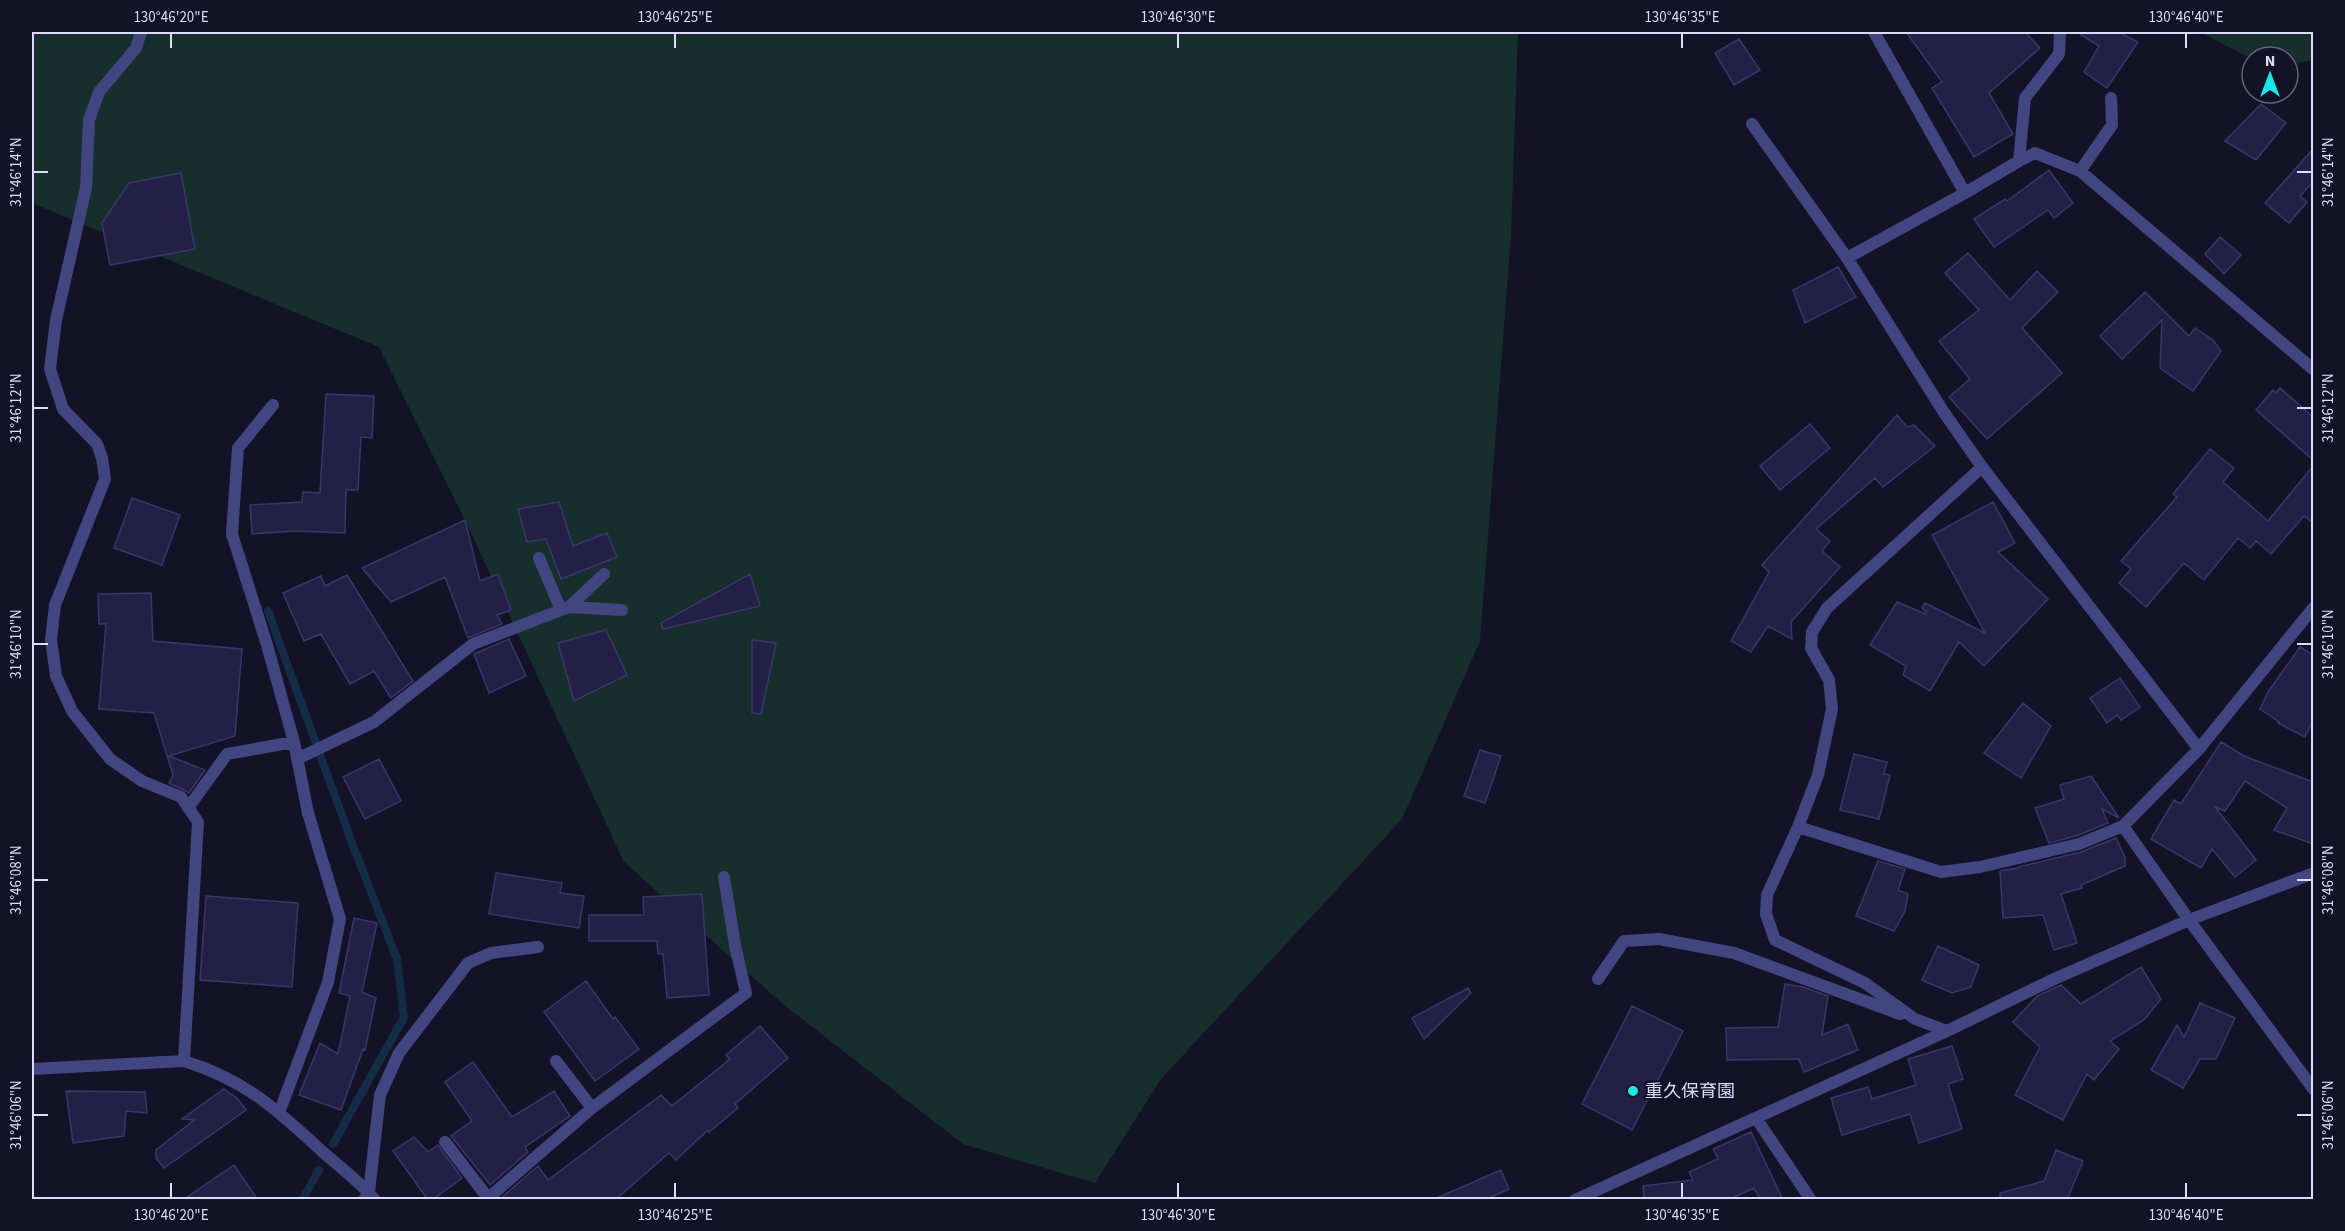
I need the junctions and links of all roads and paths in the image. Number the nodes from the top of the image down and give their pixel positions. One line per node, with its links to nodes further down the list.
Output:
1 (141, 32): 21 (street)
2 (1874, 32): 8 (street)
3 (2060, 32): 6 (street)
4 (2111, 98): 7 (street)
5 (1752, 124): 9 (street)
6 (2019, 161): 7 (street); 8 (street)
7 (2080, 171): 10 (street)
8 (1965, 193): 9 (street)
9 (1847, 258): 12 (street)
10 (2313, 370)
11 (273, 405): 18 (street)
12 (1982, 467): 19 (street); 23 (street)
13 (539, 558): 16 (street)
14 (604, 573): 16 (street)
15 (2313, 607): 19 (street)
16 (565, 609): 17 (street); 20 (street)
17 (622, 610)
18 (294, 742): 20 (street); 21 (street)
19 (2199, 749): 22 (street)
20 (297, 759): 36 (street)
21 (188, 808): 31 (street)
22 (2123, 826): 23 (street); 26 (street)
23 (1798, 827): 29 (street)
24 (2313, 873): 26 (street)
25 (724, 877): 35 (street)
26 (2189, 920): 30 (street); 34 (street)
27 (538, 947): 39 (street)
28 (1598, 979): 29 (street)
29 (1915, 1019): 30 (street)
30 (1947, 1031): 37 (street)
31 (184, 1061): 33 (street); 36 (street)
32 (556, 1061): 35 (street)
33 (32, 1069)
34 (2313, 1090)
35 (592, 1108): 40 (street)
36 (279, 1113): 39 (street)
37 (1756, 1118): 41 (street); 42 (street)
38 (446, 1142): 40 (street)
39 (369, 1197)
40 (487, 1199)
41 (1575, 1200)
42 (1811, 1200)

